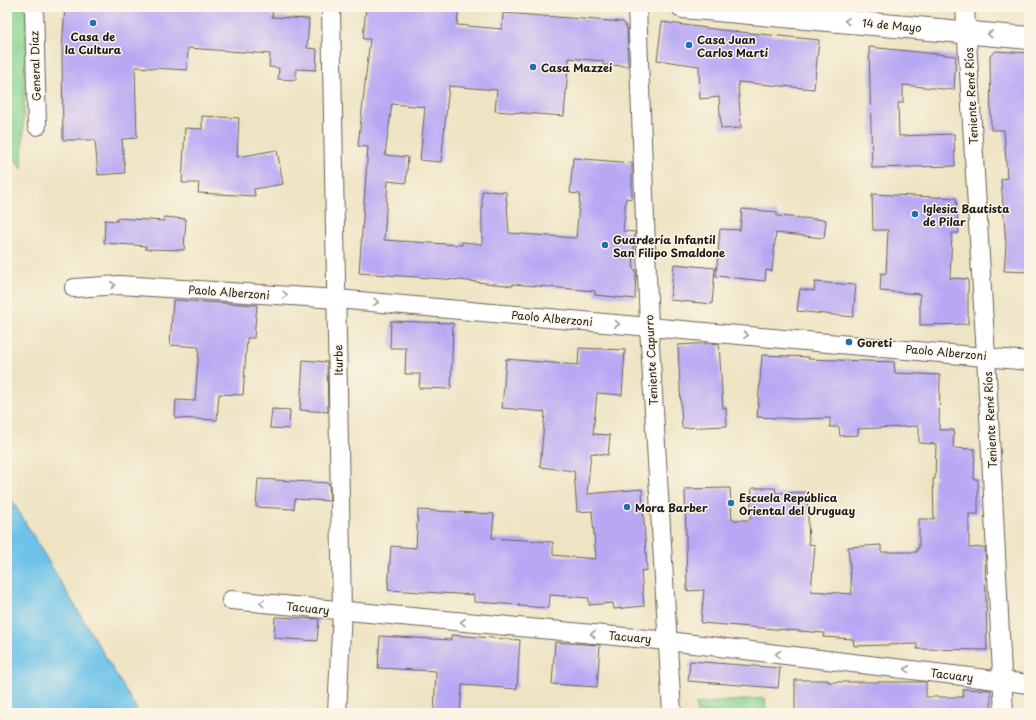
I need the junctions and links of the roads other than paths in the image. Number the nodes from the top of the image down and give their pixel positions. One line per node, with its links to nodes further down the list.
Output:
1 (34, 7): 8 (street, General Díaz)
2 (331, 7): 10 (street, Iturbe)
3 (638, 7): 11 (street, Teniente Capurro)
4 (683, 7): 6 (main road, 14 de Mayo, one-way to 4)
5 (966, 7): 6 (street, Teniente René Ríos)
6 (967, 31): 7 (main road, 14 de Mayo, one-way to 6); 12 (street, Teniente René Ríos)
7 (1029, 38)
8 (37, 126)
9 (74, 288): 10 (street, Paolo Alberzoni, one-way to 10)
10 (337, 298): 11 (street, Paolo Alberzoni, one-way to 11); 15 (street, Iturbe)
11 (649, 327): 12 (street, Paolo Alberzoni, one-way to 12); 16 (street, Teniente Capurro)
12 (986, 356): 13 (street, Paolo Alberzoni); 17 (street, Teniente René Ríos)
13 (1029, 361)
14 (231, 600): 15 (street, Tacuary, one-way to 14)
15 (342, 611): 16 (street, Tacuary, one-way to 15); 19 (street, Iturbe)
16 (668, 641): 17 (street, Tacuary, one-way to 16); 20 (street, Teniente Capurro)
17 (1002, 681): 18 (street, Tacuary); 21 (street, Teniente René Ríos)
18 (1029, 684)
19 (337, 713)
20 (672, 713)
21 (1004, 713)

